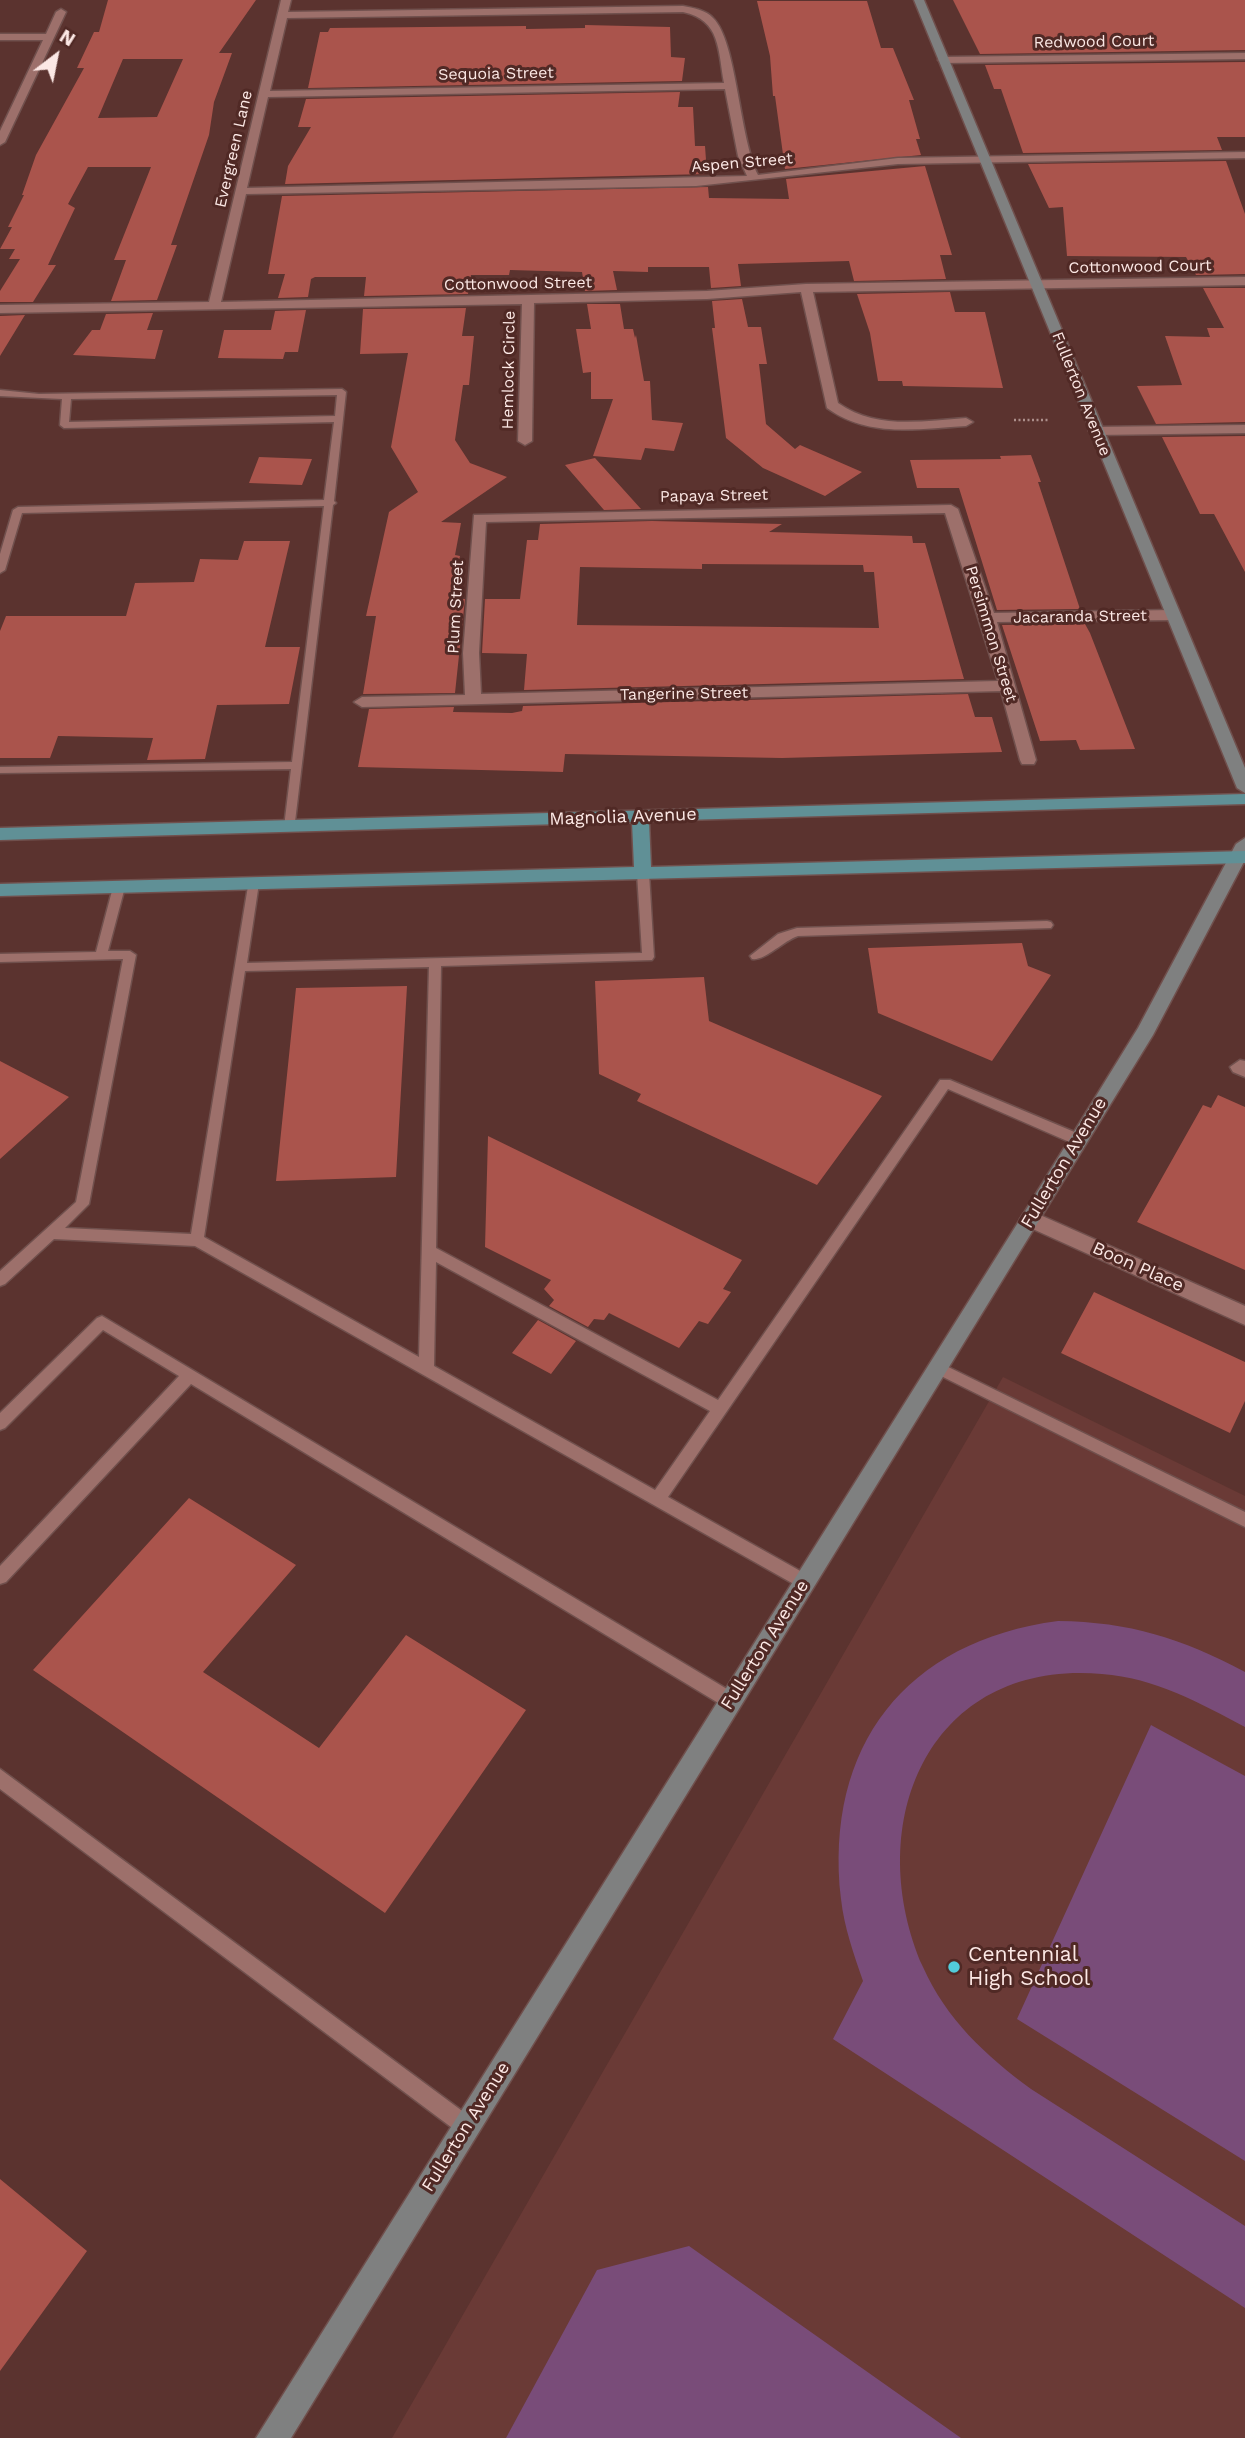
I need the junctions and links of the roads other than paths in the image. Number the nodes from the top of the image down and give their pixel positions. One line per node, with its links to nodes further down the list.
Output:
1 (286, 0): 4 (street, Evergreen Lane)
2 (919, 0): 8 (main road, Fullerton Avenue)
3 (61, 12): 6 (street)
4 (283, 15): 9 (street); 10 (street, Evergreen Lane)
5 (0, 37): 6 (street)
6 (48, 37): 11 (street)
7 (1245, 56): 8 (street, Redwood Court)
8 (943, 60): 13 (main road, Fullerton Avenue)
9 (730, 86): 10 (street, Sequoia Street); 14 (street)
10 (263, 94): 15 (street, Evergreen Lane)
11 (0, 142)
12 (1245, 155): 13 (street, Aspen Street)
13 (984, 160): 14 (street, Aspen Street); 17 (main road, Fullerton Avenue)
14 (754, 180): 15 (street, Aspen Street)
15 (240, 191): 20 (street, Evergreen Lane)
16 (1245, 281): 17 (street, Cottonwood Court)
17 (1036, 285): 18 (street, Cottonwood Street); 27 (main road, Fullerton Avenue)
18 (806, 288): 19 (street, Cottonwood Street); 25 (street)
19 (528, 300): 20 (street, Cottonwood Street); 28 (street, Hemlock Circle)
20 (214, 305): 21 (street, Cottonwood Street)
21 (0, 309)
22 (0, 393): 23 (lane)
23 (66, 396): 24 (lane); 24 (lane)
24 (339, 419): 29 (lane)
25 (966, 422)
26 (1245, 429): 27 (street)
27 (1096, 431): 33 (main road, Fullerton Avenue)
28 (526, 441)
29 (331, 503): 32 (lane); 39 (lane)
30 (951, 509): 31 (street, Papaya Street); 34 (street, Persimmon Street)
31 (479, 518): 36 (street, Plum Street)
32 (0, 569)
33 (1172, 615): 34 (street, Jacaranda Street); 41 (main road, Fullerton Avenue)
34 (988, 618): 35 (street, Persimmon Street)
35 (1007, 686): 36 (street, Tangerine Street); 38 (street, Persimmon Street)
36 (473, 699): 37 (street, Tangerine Street)
37 (362, 702)
38 (1028, 760)
39 (298, 765): 40 (lane); 44 (lane)
40 (0, 770)
41 (1245, 788)
42 (1245, 799): 43 (main road, Magnolia Avenue)
43 (640, 817): 44 (main road, Magnolia Avenue); 47 (main road)
44 (290, 827): 45 (main road, Magnolia Avenue)
45 (0, 834)
46 (1244, 853): 47 (main road); 57 (main road, Fullerton Avenue)
47 (643, 873): 48 (main road); 55 (lane)
48 (253, 883): 49 (main road); 56 (lane)
49 (119, 887): 50 (main road); 52 (lane)
50 (0, 890)
51 (1048, 925): 53 (lane)
52 (101, 955): 54 (lane); 59 (lane)
53 (756, 956)
54 (0, 958)
55 (435, 962): 56 (lane); 61 (lane)
56 (240, 967): 60 (lane)
57 (1079, 1140): 58 (main road, Fullerton Avenue); 67 (lane)
58 (1031, 1219): 63 (street, Boon Place); 64 (main road, Fullerton Avenue)
59 (51, 1233): 60 (lane); 62 (lane)
60 (197, 1241): 65 (lane)
61 (428, 1251): 65 (lane); 67 (lane)
62 (0, 1280)
63 (1245, 1316)
64 (938, 1368): 70 (lane); 72 (main road, Fullerton Avenue)
65 (426, 1369): 69 (lane)
66 (190, 1375): 68 (lane); 71 (lane); 73 (lane)
67 (720, 1409): 69 (lane)
68 (0, 1423)
69 (658, 1499): 72 (lane)
70 (1245, 1520)
71 (0, 1577)
72 (805, 1582): 73 (main road, Fullerton Avenue)
73 (731, 1700): 75 (main road, Fullerton Avenue)
74 (0, 1778): 75 (lane)
75 (466, 2126): 76 (main road, Fullerton Avenue)
76 (272, 2438)

